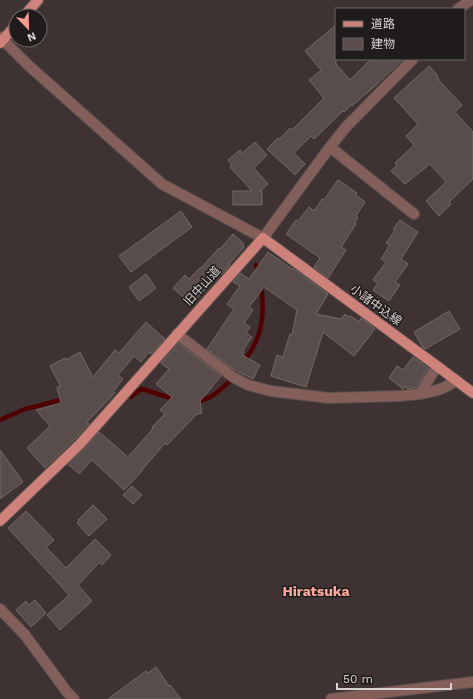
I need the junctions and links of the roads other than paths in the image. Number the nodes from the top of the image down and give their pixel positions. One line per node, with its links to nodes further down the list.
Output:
1 (38, 0): 3 (main road)
2 (471, 0): 4 (street)
3 (31, 8)
4 (459, 8)
5 (1, 40): 9 (street)
6 (412, 60): 7 (street, 旧中山道)
7 (330, 147): 8 (street); 9 (street, 旧中山道)
8 (414, 214)
9 (263, 238): 10 (main road, 旧中山道); 11 (main road, 小諸中込線)
10 (177, 334): 14 (street); 15 (main road, 旧中山道)
11 (437, 366): 12 (main road, 小諸中込線); 14 (street)
12 (456, 380): 13 (main road, 小諸中込線); 14 (street)
13 (473, 393)
14 (420, 394)
15 (0, 521)
16 (0, 609): 18 (street)
17 (473, 682): 19 (street)
18 (74, 699)
19 (331, 699)

